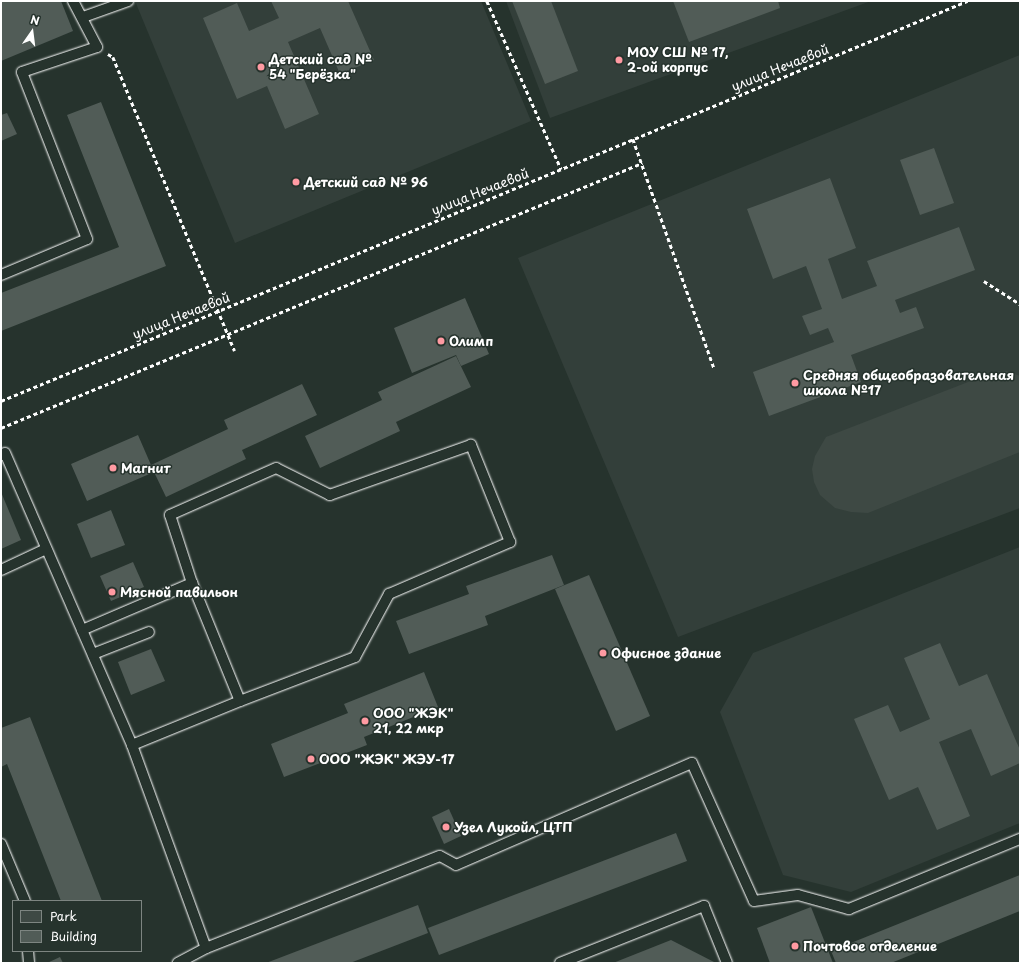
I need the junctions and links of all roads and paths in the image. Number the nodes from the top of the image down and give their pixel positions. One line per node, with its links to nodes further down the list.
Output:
1 (73, 1): 5 (lane)
2 (128, 1): 5 (lane)
3 (487, 1): 9 (path)
4 (967, 1): 7 (path, улица Нечаевой)
5 (83, 17): 6 (lane)
6 (97, 47): 10 (lane); 13 (path)
7 (634, 139): 8 (path); 9 (path, улица Нечаевой)
8 (642, 163): 14 (path); 16 (path)
9 (561, 169): 13 (path, улица Нечаевой)
10 (1, 275)
11 (984, 281): 12 (path)
12 (1020, 304)
13 (219, 311): 14 (path); 17 (path, улица Нечаевой)
14 (228, 334): 15 (path); 18 (path)
15 (235, 351)
16 (714, 368)
17 (1, 401)
18 (1, 428)
19 (2, 451): 20 (lane)
20 (46, 549): 21 (lane); 23 (lane)
21 (1, 570)
22 (192, 583): 23 (lane); 26 (lane); 26 (lane)
23 (82, 630): 25 (lane)
24 (148, 632): 25 (lane)
25 (93, 654): 27 (lane)
26 (240, 701): 27 (lane)
27 (132, 745): 31 (lane)
28 (1020, 839): 31 (lane)
29 (1, 844): 30 (lane)
30 (25, 900)
31 (206, 948): 34 (lane)
32 (28, 952): 33 (lane)
33 (29, 963)
34 (178, 963)
35 (560, 963): 36 (lane)
36 (727, 963)

